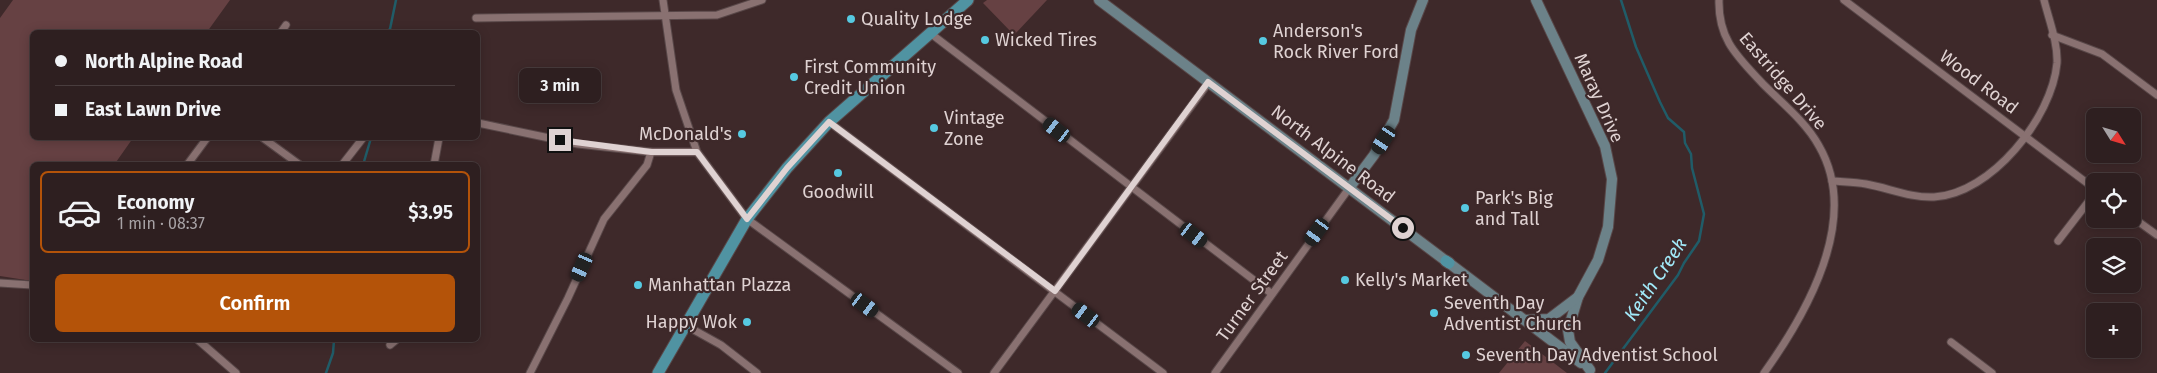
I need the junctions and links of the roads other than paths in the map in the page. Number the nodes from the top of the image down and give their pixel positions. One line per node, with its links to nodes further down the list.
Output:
1 (663, 0): 10 (street)
2 (762, 0): 10 (street)
3 (968, 0): 14 (main road)
4 (1099, 0): 16 (street, North Alpine Road)
5 (1423, 0): 34 (street)
6 (1536, 0): 44 (street, Maray Drive)
7 (1719, 0): 31 (street, Eastridge Drive)
8 (1844, 0): 20 (street, Wood Road)
9 (2044, 0): 15 (street)
10 (666, 16): 11 (street); 26 (street)
11 (476, 18)
12 (286, 25): 13 (street)
13 (282, 30)
14 (930, 33): 18 (main road); 33 (street)
15 (2052, 35): 17 (street); 20 (street)
16 (1208, 82): 33 (street); 34 (street, North Alpine Road)
17 (2157, 95)
18 (829, 122): 36 (main road); 42 (street)
19 (480, 124): 25 (street)
20 (2026, 136): 31 (street); 32 (street, Wood Road)
21 (206, 140): 27 (street)
22 (267, 140): 28 (street)
23 (361, 140): 29 (street)
24 (439, 140): 30 (street)
25 (651, 152): 26 (street); 53 (street)
26 (697, 152): 36 (street)
27 (190, 162)
28 (296, 162)
29 (344, 162)
30 (435, 162)
31 (1832, 181): 60 (street, Eastridge Drive)
32 (2086, 182)
33 (1130, 187): 42 (street); 43 (street)
34 (1350, 188): 43 (street, Turner Street); 45 (street, North Alpine Road)
35 (2086, 205): 39 (street)
36 (747, 219): 46 (main road); 56 (street)
37 (2141, 223): 38 (street)
38 (2157, 235)
39 (2058, 241)
40 (0, 283): 41 (street)
41 (30, 285)
42 (1055, 291): 57 (street); 58 (street)
43 (1272, 294): 59 (street, Turner Street)
44 (1578, 297): 45 (street); 51 (street)
45 (1525, 320): 51 (street, North Alpine Road)
46 (685, 325): 54 (main road); 55 (street)
47 (200, 342): 52 (street)
48 (394, 342): 50 (street)
49 (1951, 342): 61 (street)
50 (390, 345)
51 (1592, 372)
52 (236, 373)
53 (530, 373)
54 (658, 373)
55 (757, 373)
56 (958, 373)
57 (994, 373)
58 (1164, 373)
59 (1215, 373)
60 (1764, 373)
61 (1992, 373)

